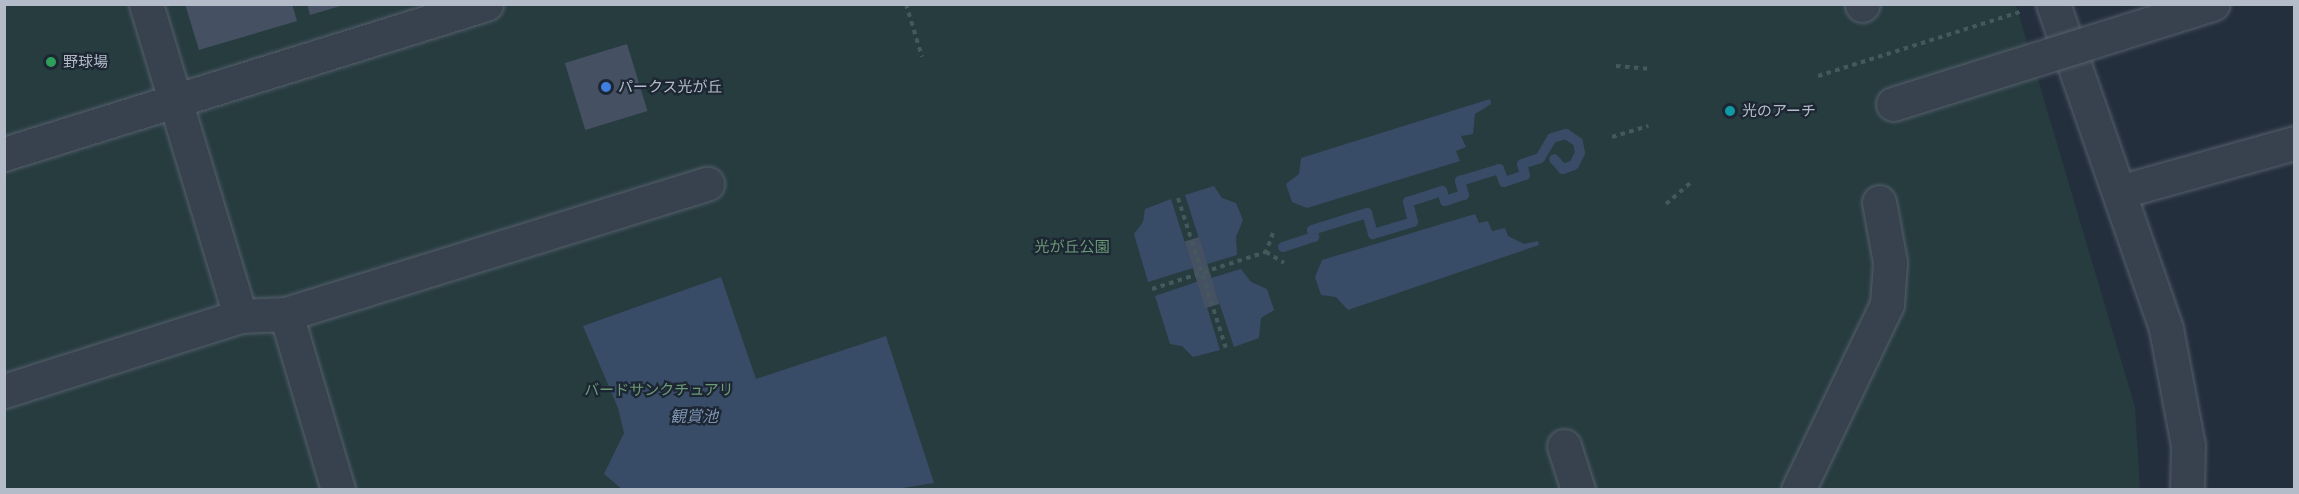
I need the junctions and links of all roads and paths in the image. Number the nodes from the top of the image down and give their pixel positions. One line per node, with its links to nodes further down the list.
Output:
1 (146, 4): 10 (street)
2 (486, 4): 10 (street)
3 (906, 4): 6 (path)
4 (2213, 4): 11 (street, bridge)
5 (2042, 6): 9 (path); 18 (street)
6 (922, 57)
7 (1616, 66): 8 (path)
8 (1651, 69)
9 (1818, 76)
10 (175, 101): 15 (street); 28 (street)
11 (1893, 104)
12 (1648, 126): 13 (path)
13 (1612, 137)
14 (2295, 143): 18 (street)
15 (4, 154)
16 (1690, 183): 21 (path)
17 (707, 184): 27 (street)
18 (2119, 192): 35 (street)
19 (1178, 198): 25 (path)
20 (1879, 202): 34 (street)
21 (1666, 204)
22 (1273, 233): 23 (path)
23 (1266, 252): 24 (path); 25 (path)
24 (1284, 263)
25 (1202, 273): 26 (path); 29 (path)
26 (1152, 290)
27 (286, 314): 28 (street); 32 (street)
28 (240, 316): 30 (street)
29 (1226, 348)
30 (4, 391)
31 (1564, 446): 33 (street)
32 (338, 489)
33 (1578, 489)
34 (1798, 489)
35 (2187, 489)

